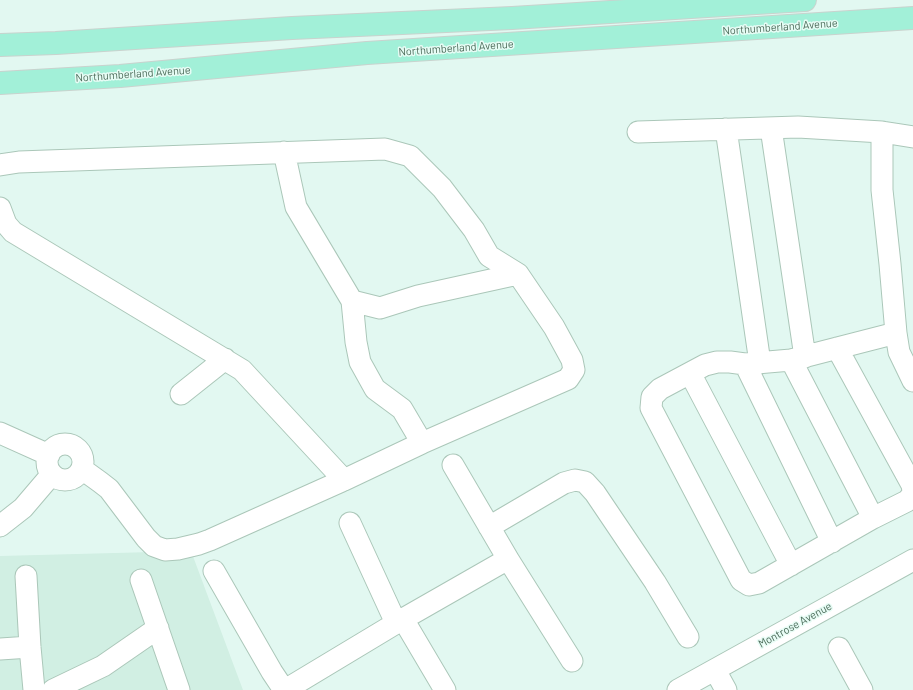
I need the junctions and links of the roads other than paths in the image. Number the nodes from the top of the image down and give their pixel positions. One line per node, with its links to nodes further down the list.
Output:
1 (805, 0): 3 (main road)
2 (913, 18): 4 (main road, Northumberland Avenue)
3 (0, 45)
4 (0, 83)
5 (771, 128): 6 (street); 8 (street); 17 (street)
6 (726, 129): 7 (street); 19 (street)
7 (638, 132)
8 (882, 132): 9 (street); 15 (street)
9 (913, 137)
10 (284, 152): 11 (street); 13 (street); 14 (street)
11 (0, 165)
12 (0, 208): 18 (street)
13 (518, 274): 14 (street); 24 (street)
14 (352, 301): 24 (street)
15 (896, 333): 16 (street); 21 (street)
16 (837, 348): 17 (street); 29 (street)
17 (798, 358): 19 (street); 30 (street)
18 (225, 359): 22 (street); 28 (street)
19 (753, 364): 20 (street); 34 (street)
20 (690, 373): 37 (street); 37 (street)
21 (913, 381)
22 (181, 394)
23 (0, 433): 25 (street)
24 (422, 443): 28 (street)
25 (51, 465): 27 (street); 27 (street); 31 (street)
26 (453, 465): 33 (street)
27 (82, 469): 28 (street)
28 (344, 480)
29 (913, 493): 30 (street)
30 (873, 518): 34 (street)
31 (2, 523)
32 (350, 523): 41 (street)
33 (489, 527): 35 (street); 43 (street)
34 (832, 542): 37 (street)
35 (508, 559): 41 (street); 47 (street)
36 (913, 560): 48 (street, Montrose Avenue)
37 (791, 565)
38 (214, 571): 52 (street)
39 (26, 576): 44 (street)
40 (141, 580): 42 (street)
41 (399, 621): 52 (street); 53 (street)
42 (158, 628): 50 (street); 51 (street)
43 (688, 637)
44 (30, 647): 46 (street); 49 (street)
45 (839, 648): 56 (street)
46 (0, 649)
47 (572, 660)
48 (715, 670): 54 (street, Montrose Avenue); 55 (street)
49 (34, 690)
50 (53, 690)
51 (179, 690)
52 (284, 690)
53 (445, 690)
54 (678, 690)
55 (726, 690)
56 (862, 690)

